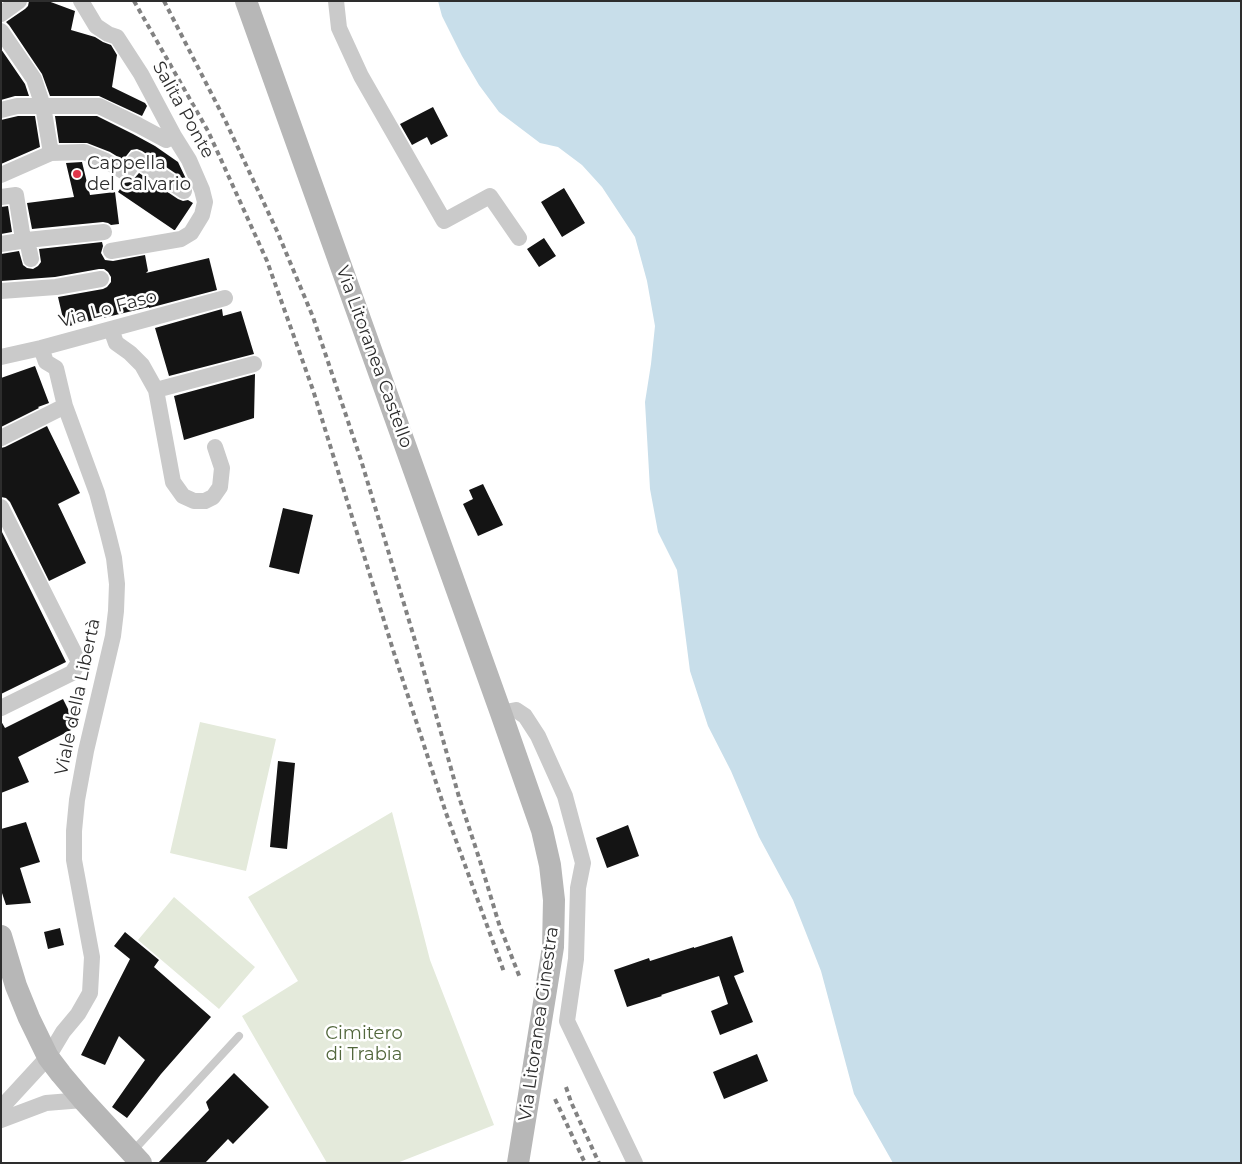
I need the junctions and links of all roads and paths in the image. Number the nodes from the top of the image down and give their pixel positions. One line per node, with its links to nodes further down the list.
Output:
1 (19, 1): 5 (street)
2 (81, 1): 9 (street, Salita Ponte)
3 (246, 1): 35 (main road, Via Litoranea Castello)
4 (336, 1): 16 (street)
5 (1, 14)
6 (1, 31): 7 (street)
7 (43, 106): 8 (street); 9 (street); 10 (street)
8 (1, 110)
9 (174, 136): 18 (street, Salita Ponte)
10 (51, 154): 11 (street); 12 (street)
11 (1, 175)
12 (184, 191)
13 (1, 197): 15 (street)
14 (104, 232): 15 (street)
15 (24, 236): 17 (street); 19 (street)
16 (518, 238)
17 (1, 244)
18 (111, 252)
19 (31, 259)
20 (101, 279): 21 (street)
21 (1, 291)
22 (225, 298): 23 (street, Via Lo Faso)
23 (112, 329): 24 (street, Via Lo Faso); 29 (street)
24 (57, 343): 25 (street, Via Lo Faso); 28 (street)
25 (41, 348): 26 (street, Via Lo Faso); 28 (street, Viale della Libertà)
26 (1, 356)
27 (254, 364): 29 (street)
28 (56, 368): 30 (street, Viale della Libertà)
29 (156, 390): 32 (street)
30 (65, 406): 31 (street); 38 (street, Viale della Libertà)
31 (1, 438)
32 (214, 447)
33 (1, 507): 34 (street)
34 (1, 708)
35 (502, 713): 43 (main road, Via Litoranea Ginestra); 44 (street)
36 (1, 936): 38 (main road)
37 (239, 1036): 42 (lane)
38 (48, 1057): 39 (main road); 40 (street, Viale della Libertà)
39 (83, 1100): 41 (street); 42 (main road)
40 (1, 1108)
41 (1, 1120)
42 (136, 1158)
43 (518, 1163)
44 (635, 1163)

